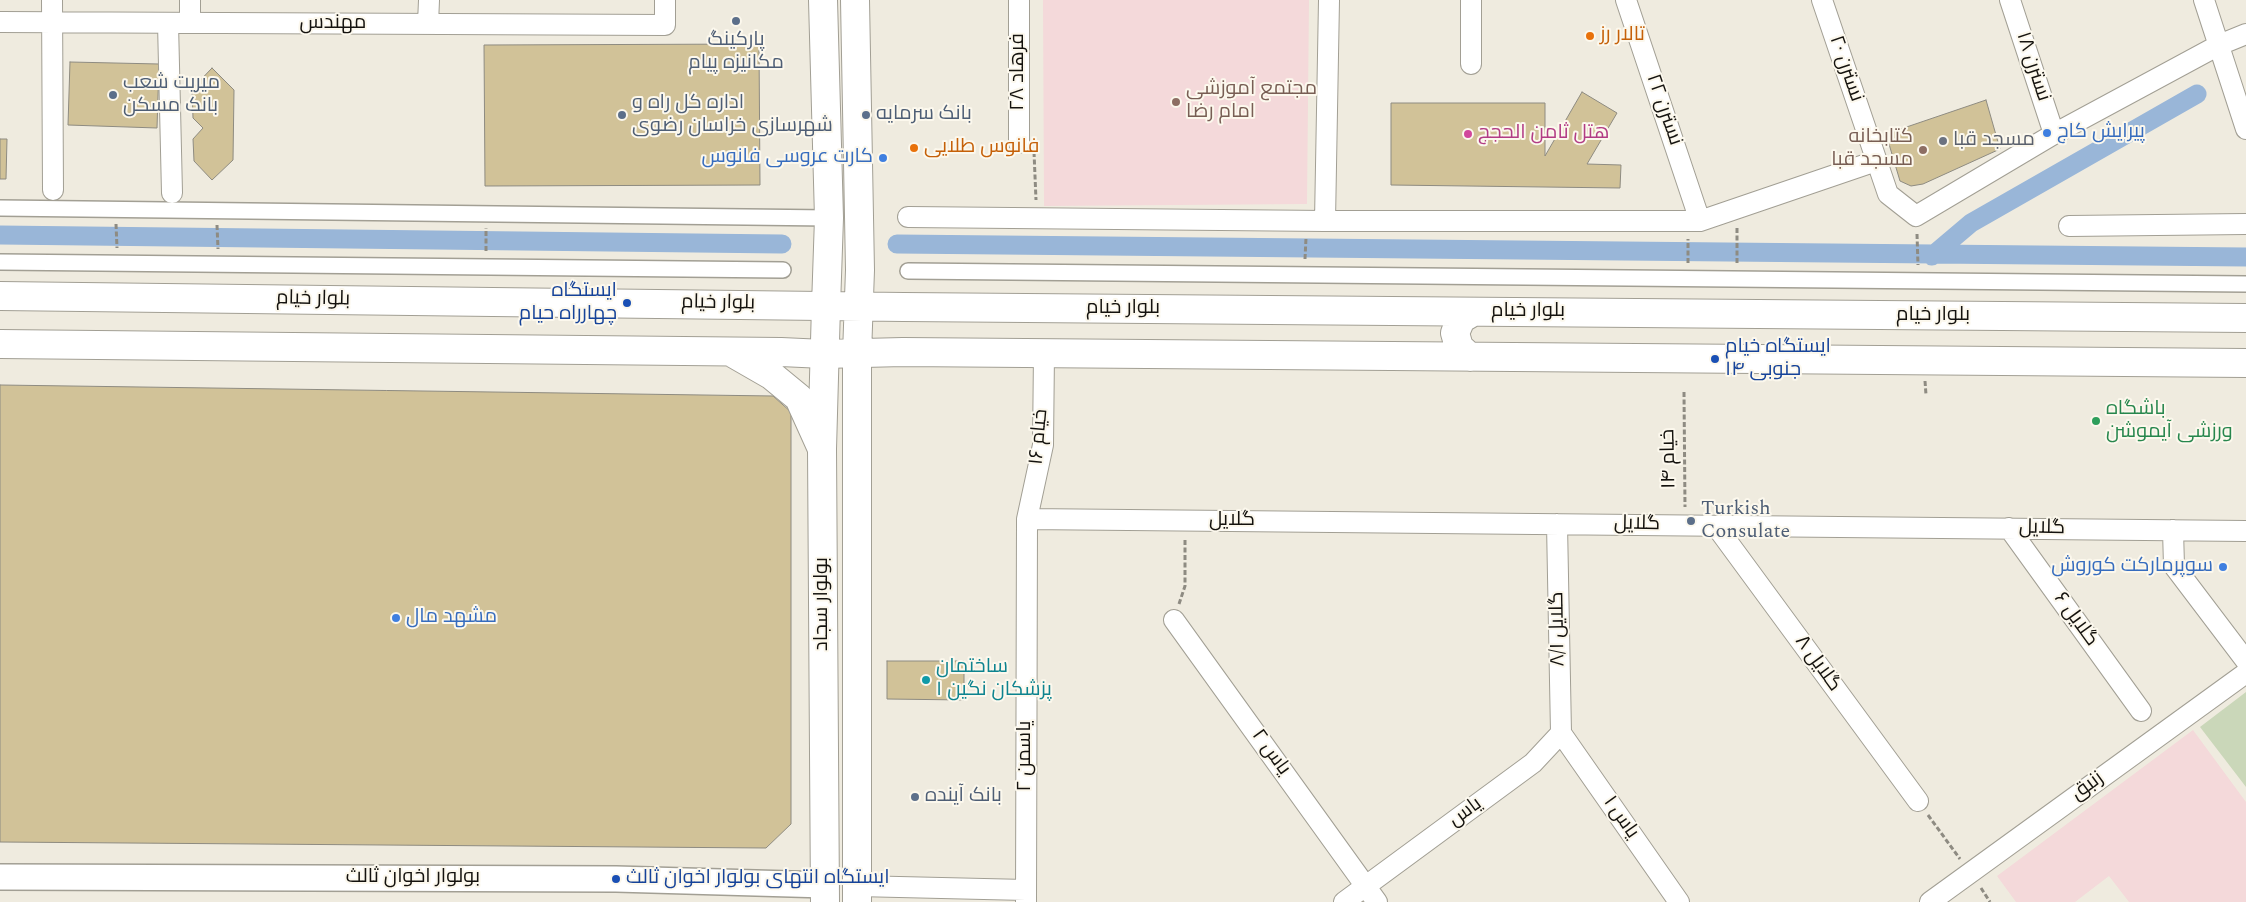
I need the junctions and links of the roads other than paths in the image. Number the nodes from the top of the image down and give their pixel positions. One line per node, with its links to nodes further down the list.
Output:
1 (52, 0): 15 (street)
2 (190, 0): 17 (street)
3 (429, 0): 18 (street)
4 (666, 0): 18 (street, مهندس)
5 (823, 0): 30 (main road, بولوار سجاد)
6 (855, 0): 40 (main road, بولوار سجاد)
7 (1019, 0): 24 (street, فرهاد ۲۸)
8 (1329, 0): 31 (street)
9 (1471, 0): 21 (street)
10 (1626, 0): 32 (street, نسترن ۲۲)
11 (1822, 0): 25 (street, نسترن ۲۰)
12 (2010, 0): 23 (street, نسترن ۱۸)
13 (2204, 0): 20 (street)
14 (0, 22): 15 (street, مهندس)
15 (52, 23): 16 (street, مهندس); 26 (street)
16 (168, 23): 17 (street, مهندس); 27 (street)
17 (190, 23): 18 (street, مهندس)
18 (428, 24)
19 (2246, 34): 20 (street)
20 (2219, 44): 22 (street); 23 (street)
21 (1471, 64)
22 (2246, 129)
23 (2054, 134): 25 (street, نسترن ۲۰)
24 (1019, 143)
25 (1876, 162): 32 (street)
26 (53, 190)
27 (172, 193)
28 (0, 208): 30 (street)
29 (908, 217): 31 (street)
30 (829, 218): 41 (main road, بولوار سجاد)
31 (1315, 221): 32 (street)
32 (1694, 221)
33 (2246, 224): 34 (street)
34 (2069, 226)
35 (0, 262): 36 (street)
36 (784, 270)
37 (908, 271): 38 (street)
38 (2246, 284)
39 (0, 296): 41 (main road, بلوار خیام)
40 (859, 305): 41 (main road, بلوار خیام); 42 (main road, بلوار خیام); 48 (main road, بولوار سجاد)
41 (826, 306): 47 (main road, بولوار سجاد)
42 (1473, 312): 43 (main road, بلوار خیام); 49 (main road)
43 (2246, 318)
44 (0, 344): 45 (main road)
45 (730, 351): 47 (main road); 51 (main road)
46 (1044, 353): 48 (main road); 49 (main road); 52 (street, خیام ۱۶)
47 (824, 354): 48 (main road); 51 (main road, بولوار سجاد)
48 (857, 354): 66 (main road, بولوار سجاد)
49 (1470, 357): 50 (main road)
50 (2246, 363)
51 (822, 449): 65 (main road, بولوار سجاد)
52 (1027, 520): 53 (street, گلایل); 68 (street, یاسمن ۲)
53 (1557, 524): 54 (street, گلایل); 62 (street, گلایل ۸/۱)
54 (1716, 526): 55 (street, گلایل); 63 (street, گلایل ۸)
55 (2009, 528): 56 (street, گلایل); 61 (street, گلایل ۶)
56 (2173, 530): 57 (street, گلایل); 59 (street)
57 (2246, 530)
58 (1174, 620): 67 (street, یاس ۲)
59 (2246, 661)
60 (2246, 672): 71 (street, زنبق)
61 (2141, 711)
62 (1560, 733): 67 (street, یاس); 70 (street, یاس ۱)
63 (1918, 802)
64 (0, 877): 65 (street, بولوار اخوان ثالث)
65 (825, 893): 66 (main road)
66 (857, 894): 68 (street)
67 (1371, 894): 69 (street, یاس)
68 (1026, 896)
69 (1344, 902)
70 (1679, 902)
71 (1930, 902)

